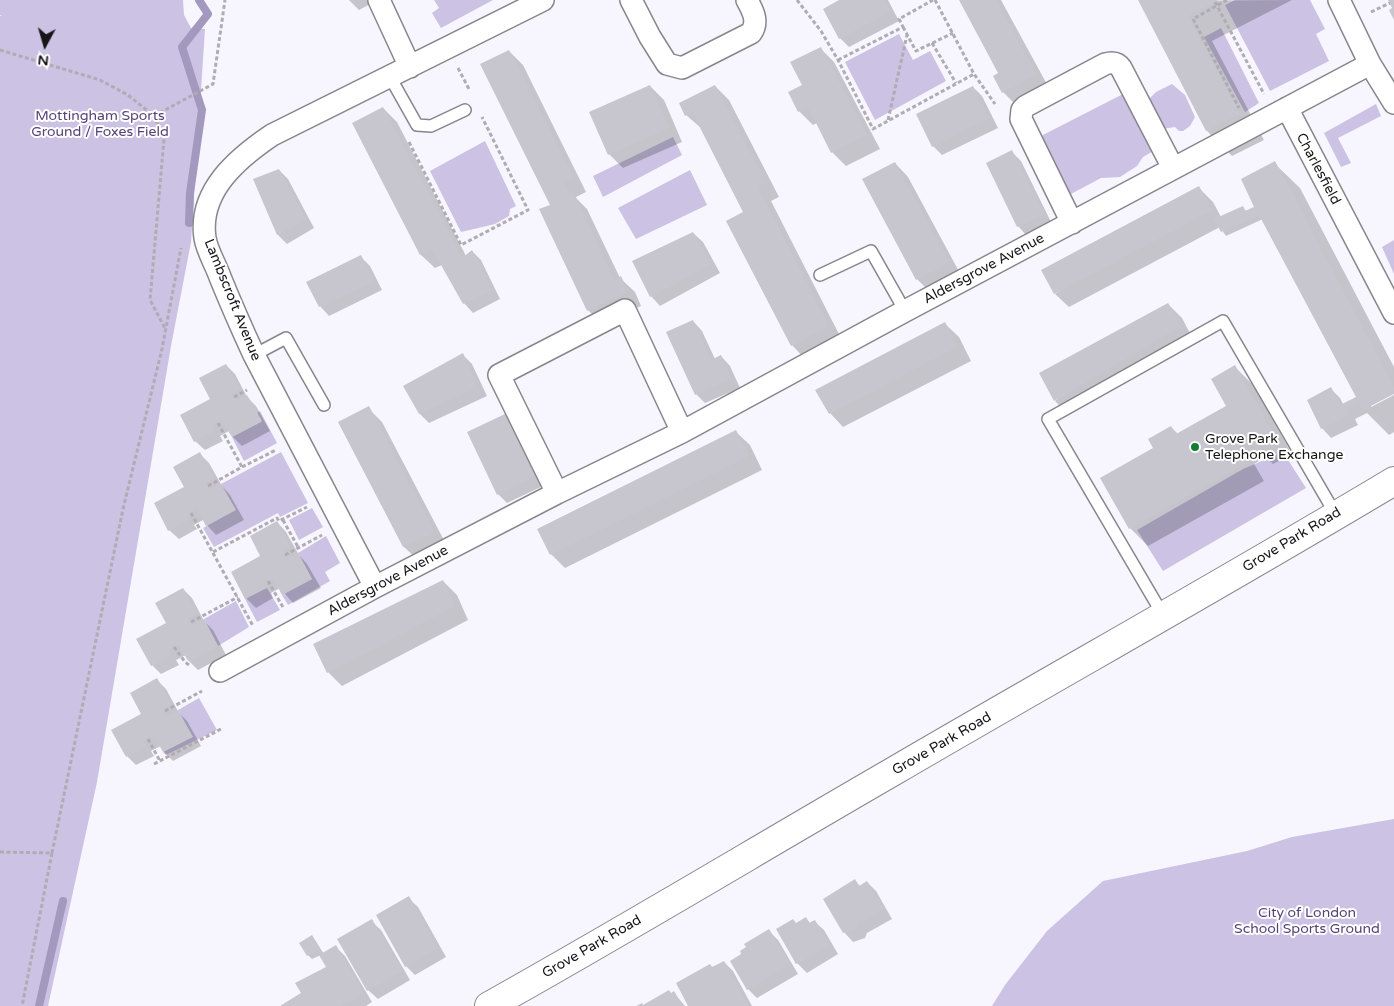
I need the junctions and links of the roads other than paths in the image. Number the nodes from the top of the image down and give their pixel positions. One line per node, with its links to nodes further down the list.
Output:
1 (379, 0): 7 (street)
2 (543, 0): 7 (street, Lambscroft Avenue)
3 (631, 0): 4 (street)
4 (747, 0)
5 (1339, 0): 6 (street)
6 (1370, 64): 9 (street); 11 (street)
7 (410, 67): 8 (street, Lambscroft Avenue)
8 (390, 77): 10 (lane); 17 (street, Lambscroft Avenue)
9 (1394, 103)
10 (465, 110)
11 (1280, 111): 12 (street, Aldersgrove Avenue); 16 (street, Charlesfield)
12 (1173, 168): 13 (street, Aldersgrove Avenue); 13 (street)
13 (1072, 223): 15 (street, Aldersgrove Avenue)
14 (820, 275): 15 (lane)
15 (905, 311): 19 (street, Aldersgrove Avenue)
16 (1394, 313)
17 (254, 355): 18 (lane); 23 (street, Lambscroft Avenue)
18 (324, 404)
19 (682, 432): 21 (street, Aldersgrove Avenue); 21 (street)
20 (1394, 481): 22 (main road, Grove Park Road)
21 (557, 492): 23 (street, Aldersgrove Avenue)
22 (1336, 515): 24 (main road, Grove Park Road); 24 (lane)
23 (375, 587): 25 (street, Aldersgrove Avenue)
24 (1163, 615): 26 (main road, Grove Park Road)
25 (220, 671)
26 (489, 1006)

